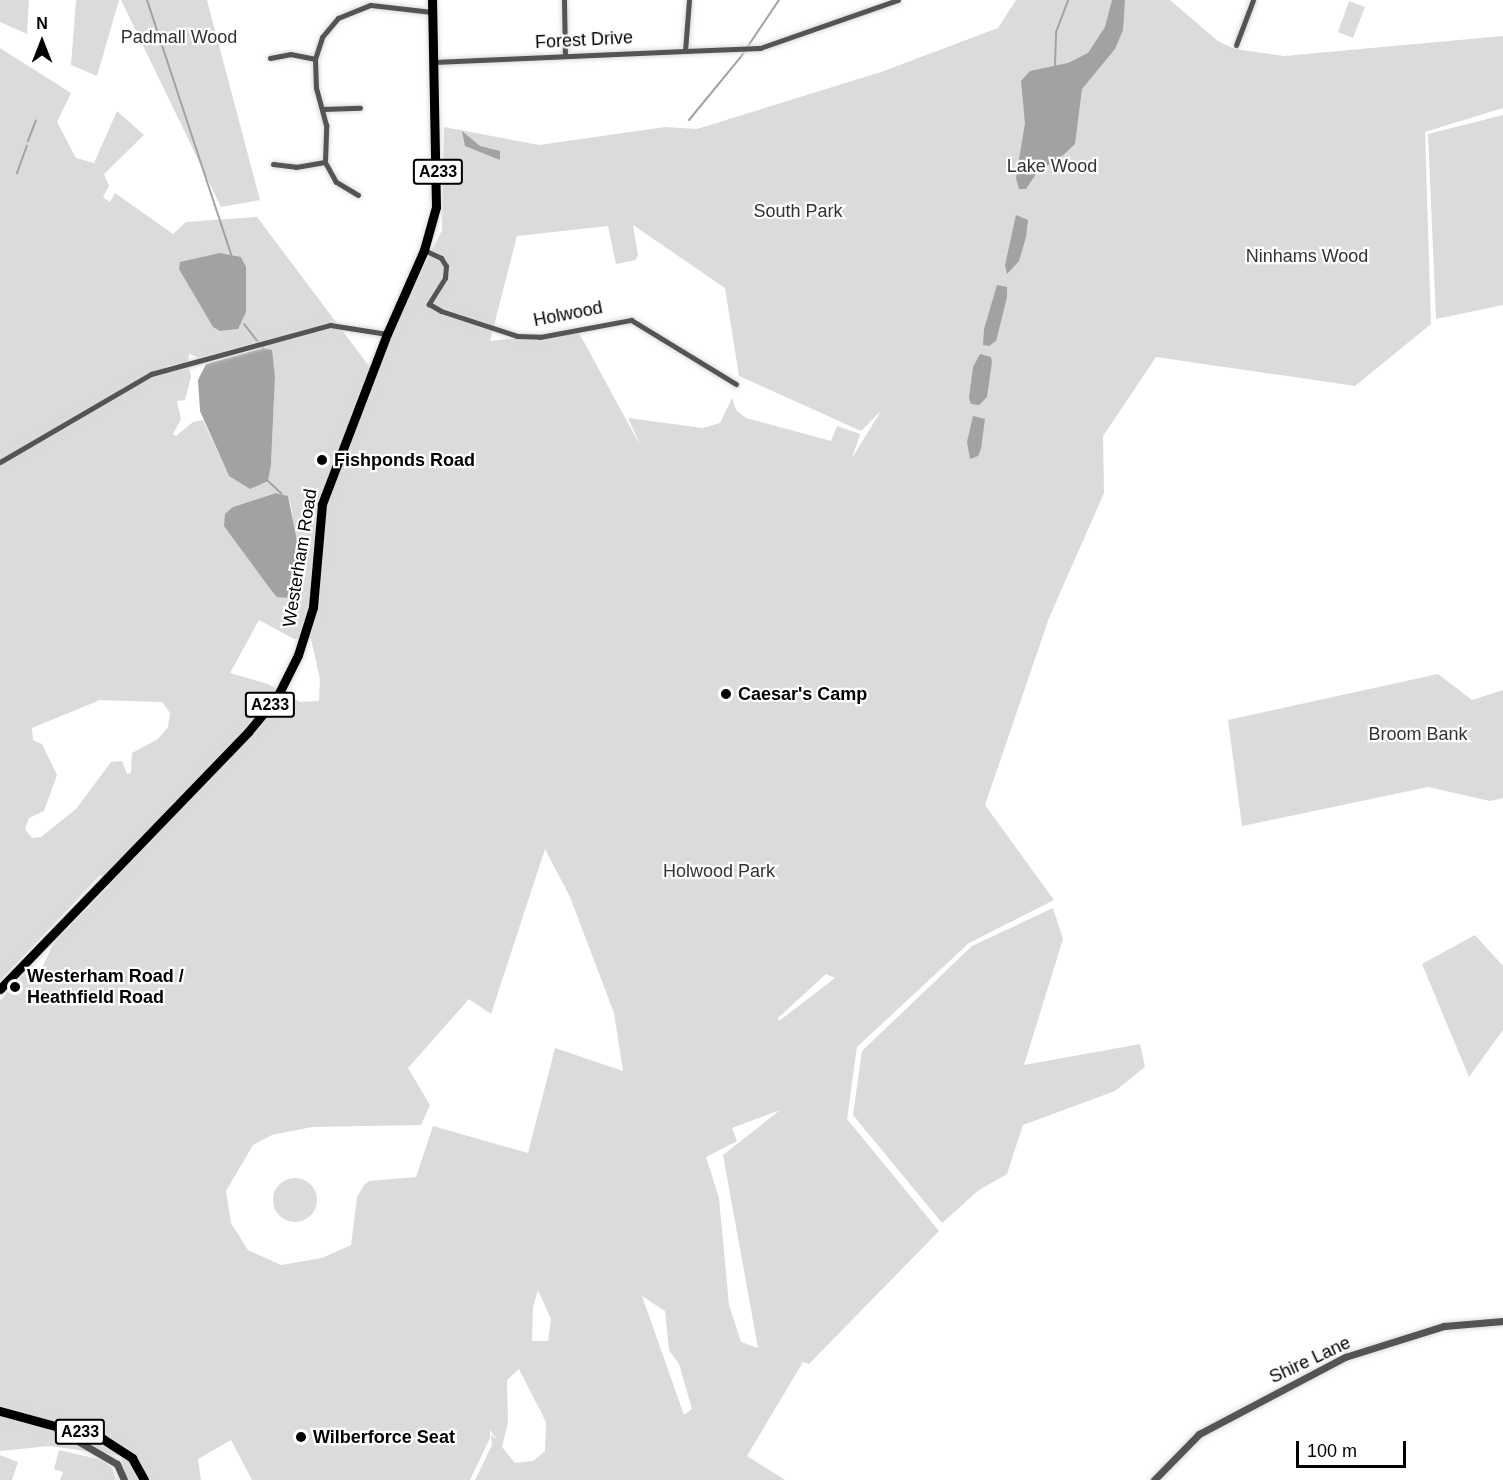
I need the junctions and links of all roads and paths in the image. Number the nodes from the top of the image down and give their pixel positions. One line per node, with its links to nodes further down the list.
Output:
1 (432, 0): 7 (main road, Westerham Road / A233)
2 (564, 0): 10 (street)
3 (689, 0): 9 (street)
4 (898, 0): 9 (street, Forest Drive)
5 (1253, 0): 8 (street)
6 (371, 3): 7 (street); 12 (street)
7 (432, 12): 13 (main road, Westerham Road / A233)
8 (1236, 45)
9 (685, 51): 10 (street, Forest Drive)
10 (565, 56): 13 (street, Forest Drive)
11 (270, 58): 12 (street)
12 (315, 59): 15 (street)
13 (434, 62): 19 (main road, Westerham Road / A233)
14 (360, 108): 15 (street)
15 (323, 109): 16 (street)
16 (325, 162): 17 (street); 18 (street)
17 (273, 164)
18 (358, 195)
19 (424, 250): 20 (main road, Westerham Road / A233); 21 (street, Holwood)
20 (387, 334): 22 (street); 23 (main road, Westerham Road / A233)
21 (736, 384)
22 (0, 462)
23 (0, 989)
24 (1503, 1321): 29 (street, Shire Lane)
25 (0, 1411): 26 (main road, A233)
26 (47, 1423): 27 (street); 28 (main road, A233)
27 (124, 1480)
28 (144, 1480)
29 (1154, 1480)

